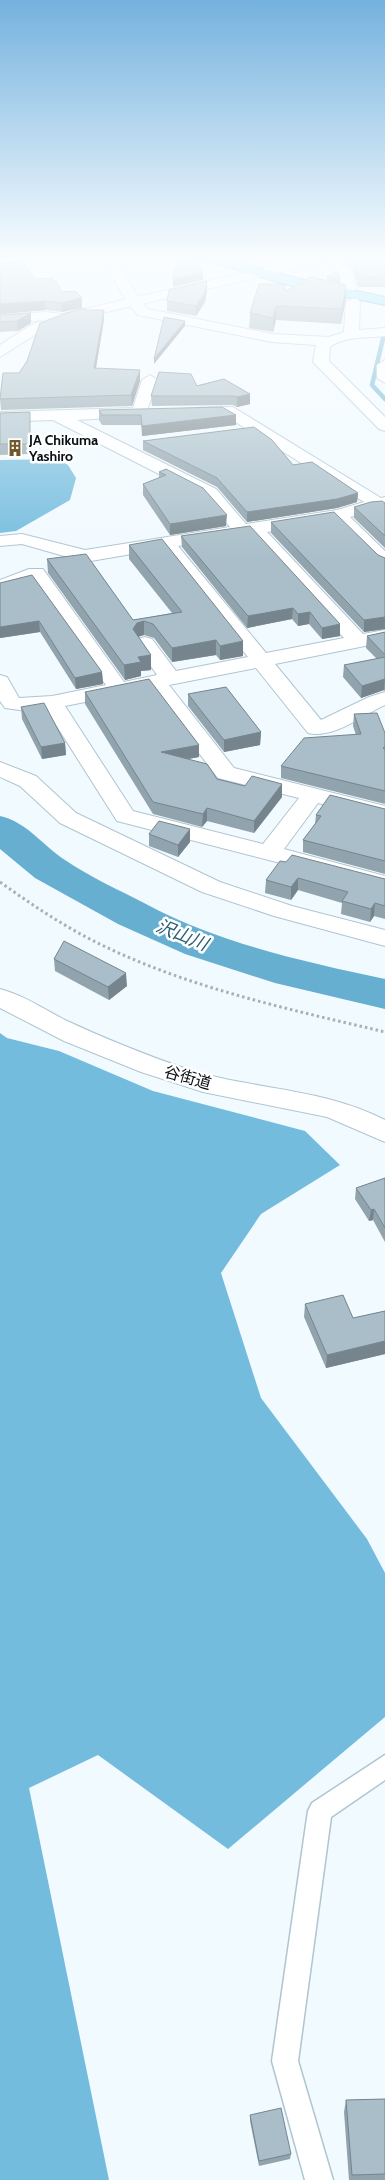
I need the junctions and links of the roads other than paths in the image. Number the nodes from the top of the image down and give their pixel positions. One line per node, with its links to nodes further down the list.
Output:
1 (322, 357): 10 (street)
2 (385, 365): 3 (street)
3 (385, 376)
4 (150, 380): 7 (street)
5 (188, 411): 11 (street)
6 (159, 412): 7 (street)
7 (139, 413): 8 (street)
8 (55, 415): 9 (street); 14 (street)
9 (0, 417)
10 (385, 426)
11 (256, 429): 12 (street); 15 (street)
12 (236, 432)
13 (149, 443): 14 (street)
14 (120, 446): 17 (street)
15 (381, 503): 16 (street)
16 (338, 515): 17 (street); 21 (street)
17 (247, 528): 19 (street); 25 (street)
18 (0, 541): 20 (street)
19 (165, 542): 20 (street); 27 (street)
20 (85, 556): 22 (street)
21 (385, 560)
22 (36, 573): 23 (street); 30 (street)
23 (0, 587)
24 (385, 636): 25 (street)
25 (358, 641): 27 (street)
26 (145, 643): 29 (street)
27 (260, 661): 29 (street); 31 (street)
28 (0, 680): 32 (street)
29 (163, 680): 30 (street); 34 (street)
30 (119, 689): 32 (street)
31 (385, 698)
32 (52, 702): 36 (street)
33 (0, 769): 37 (street)
34 (313, 795): 35 (street); 38 (street)
35 (385, 813)
36 (125, 816): 37 (street); 38 (street)
37 (109, 838): 40 (street)
38 (269, 852): 39 (street)
39 (385, 883)
40 (385, 938)
41 (0, 997): 42 (street, 谷街道)
42 (385, 1132)
43 (385, 1766): 44 (lane)
44 (319, 2180)

